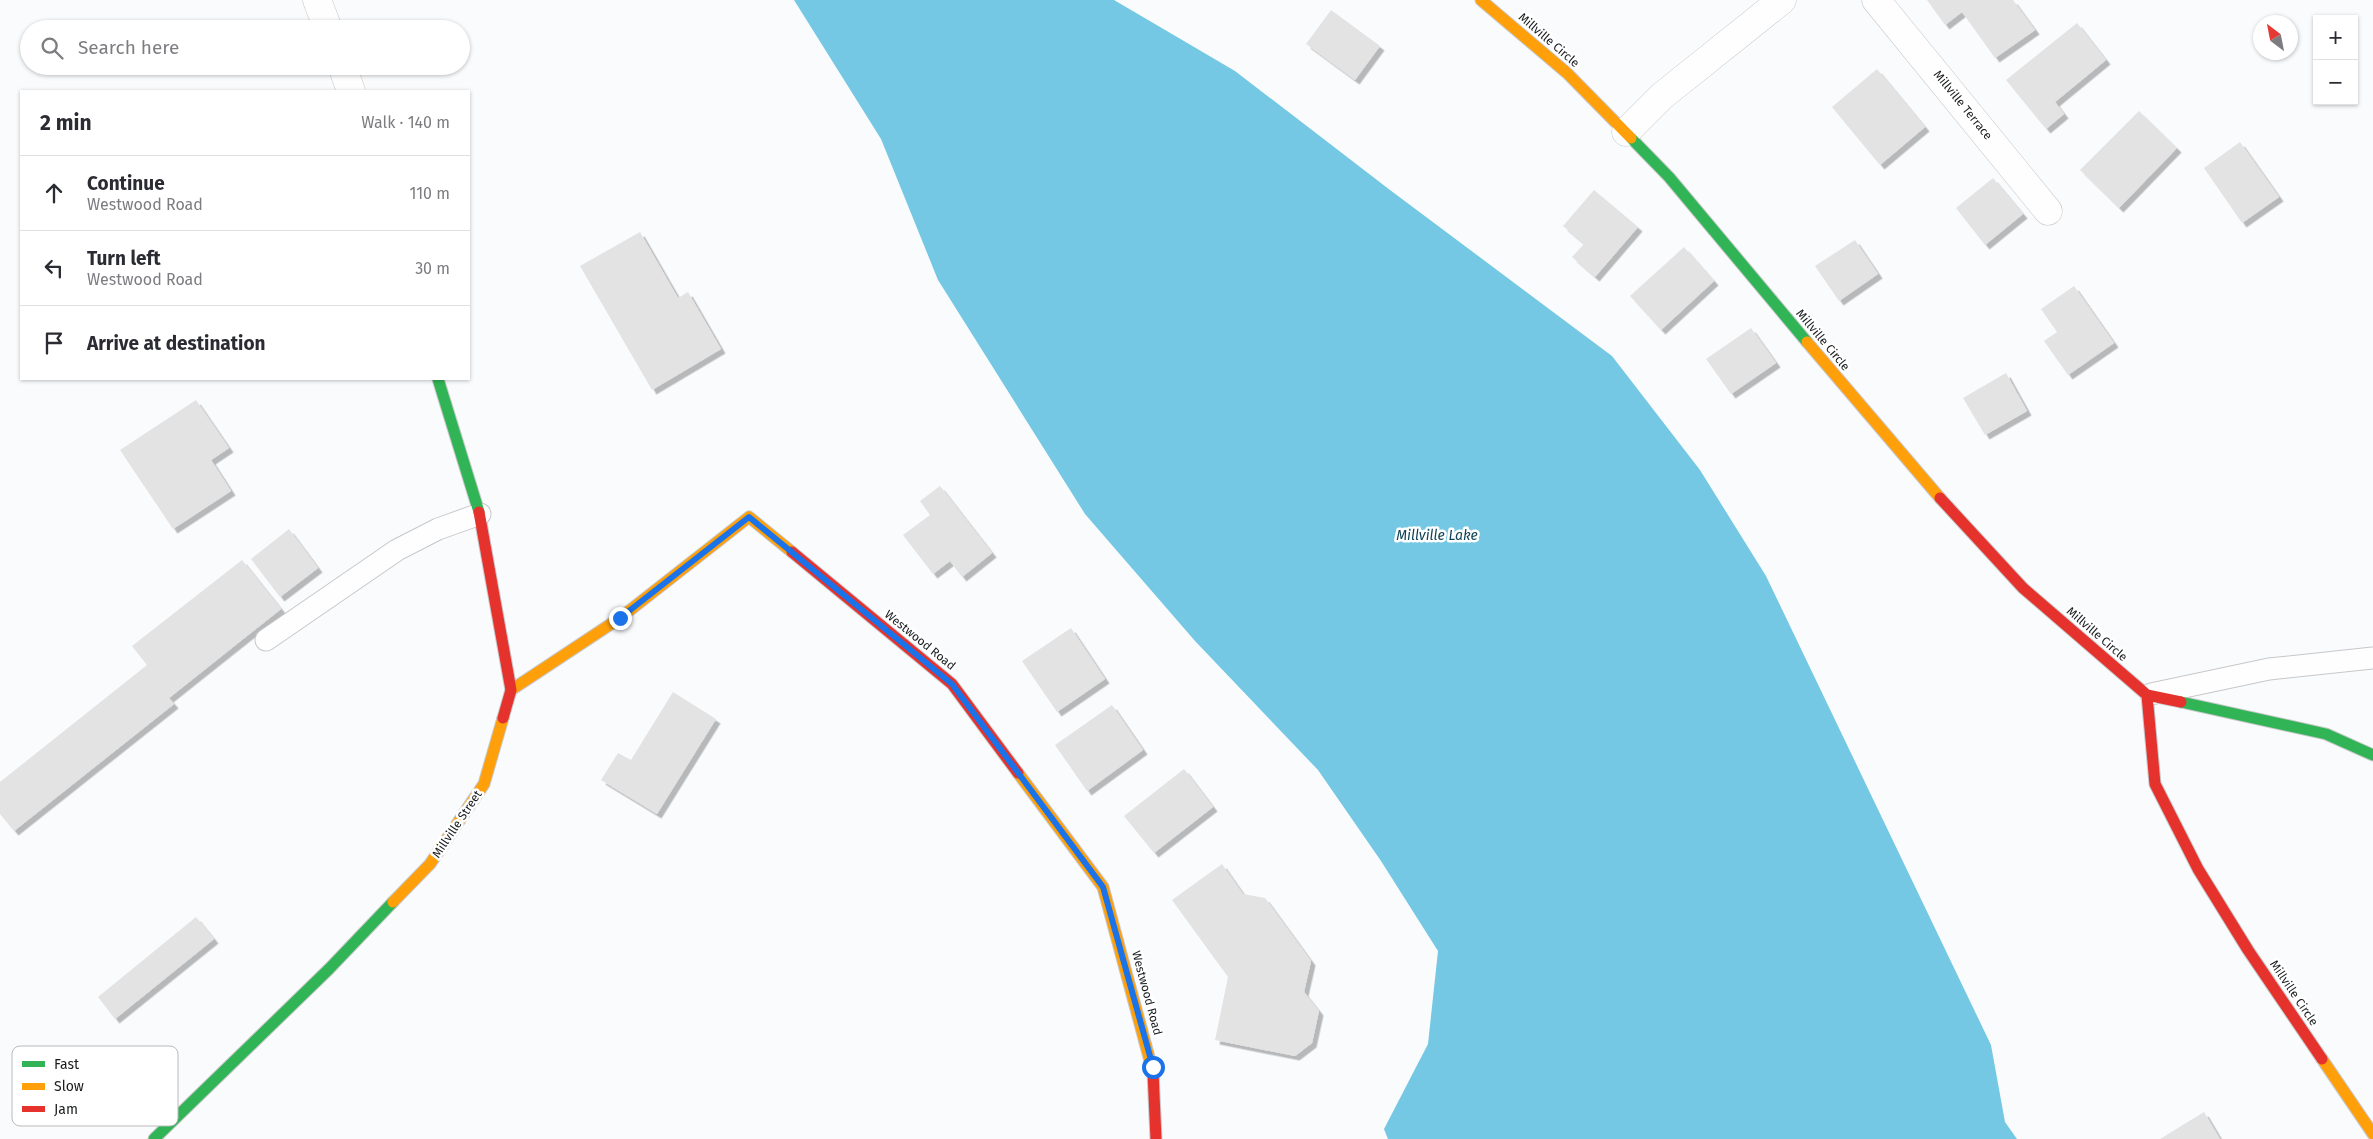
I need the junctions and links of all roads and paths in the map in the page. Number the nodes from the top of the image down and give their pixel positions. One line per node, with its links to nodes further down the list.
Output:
1 (316, 0): 5 (street)
2 (1480, 0): 8 (street, Millville Circle)
3 (1782, 0): 8 (street)
4 (1876, 0): 9 (street, Millville Terrace)
5 (324, 20)
6 (345, 75): 7 (street)
7 (351, 90)
8 (1626, 132): 15 (street, Millville Circle)
9 (2048, 211)
10 (438, 380): 11 (street, Millville Street)
11 (480, 514): 12 (lane); 14 (street, Millville Street)
12 (266, 640)
13 (2373, 658): 15 (lane)
14 (511, 690): 17 (street, Millville Street); 21 (street, Westwood Road)
15 (2147, 695): 16 (street, Millville Circle); 19 (street, Millville Circle)
16 (2373, 755)
17 (178, 1116)
18 (167, 1126): 20 (street, Millville Street)
19 (2373, 1134)
20 (154, 1139)
21 (1156, 1139)

